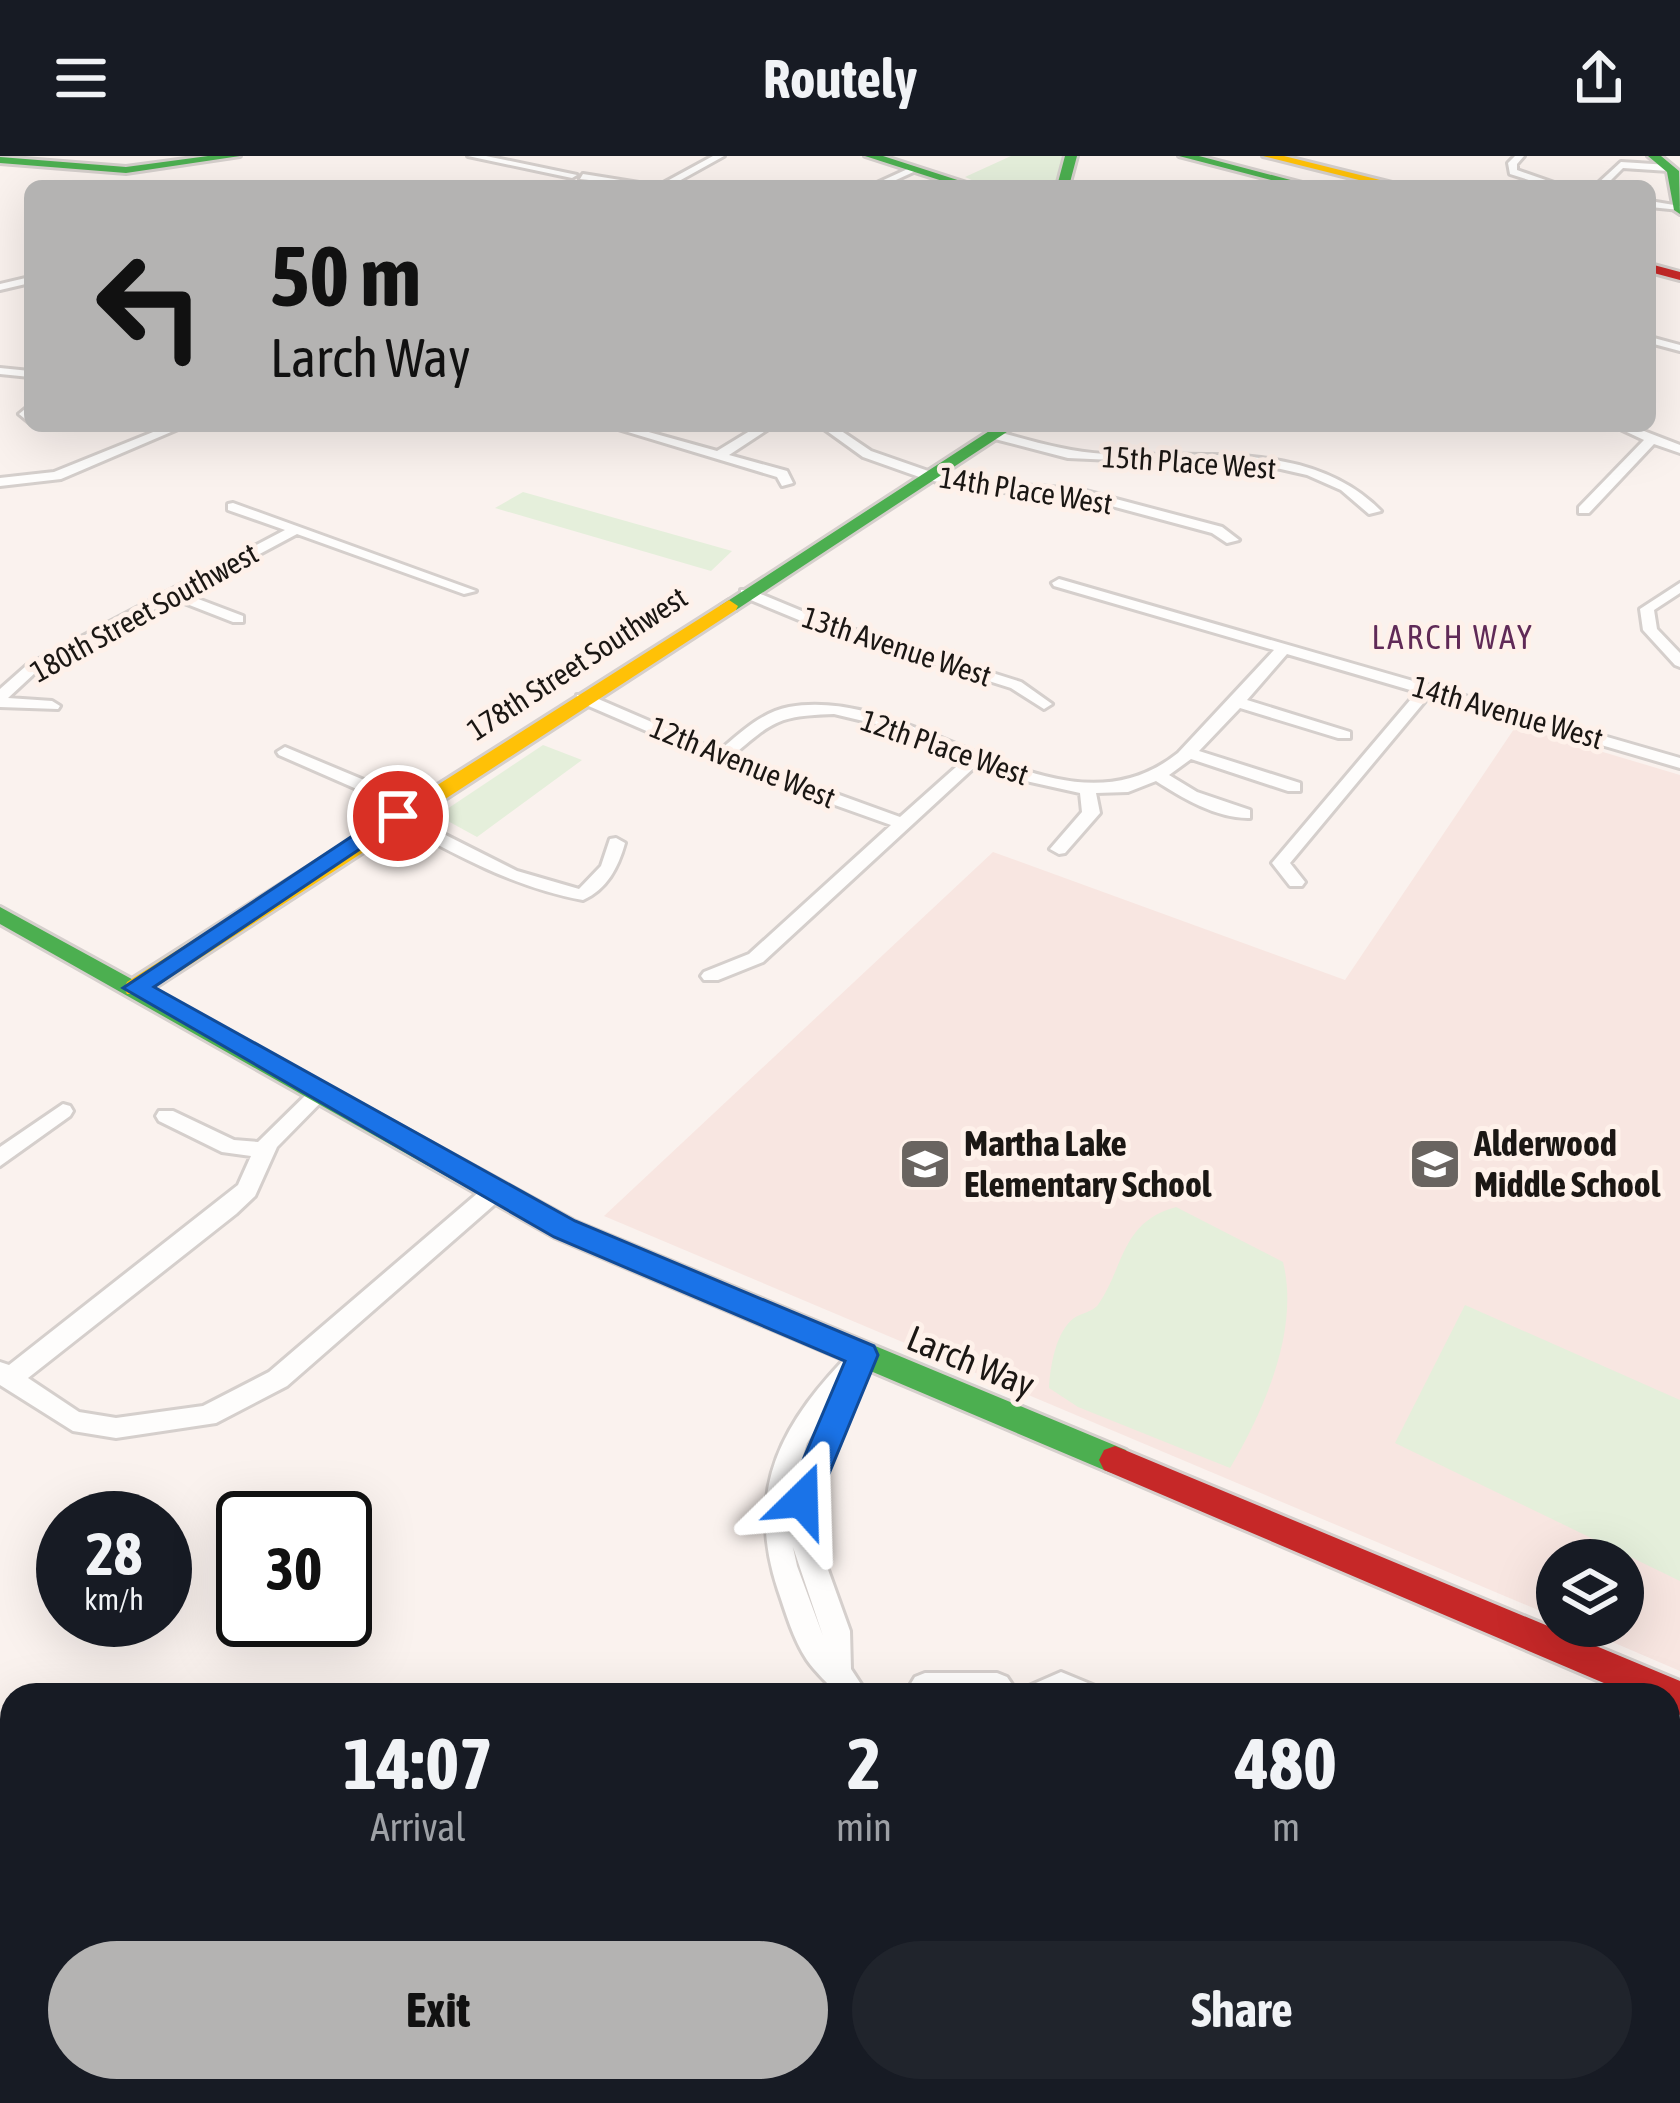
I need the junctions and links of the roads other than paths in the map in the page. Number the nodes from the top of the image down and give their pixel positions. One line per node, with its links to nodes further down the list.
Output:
1 (234, 156): 9 (main road)
2 (472, 156): 12 (street)
3 (720, 156): 13 (street)
4 (871, 156): 11 (main road)
5 (1185, 156): 16 (main road)
6 (1269, 156): 17 (main road)
7 (1301, 156): 18 (main road)
8 (1520, 156): 19 (street)
9 (0, 160)
10 (1661, 162): 20 (street); 21 (main road)
11 (915, 169): 14 (street); 15 (main road)
12 (587, 180)
13 (674, 180)
14 (889, 180)
15 (951, 180)
16 (1284, 180)
17 (1372, 180)
18 (1392, 180)
19 (1537, 180)
20 (1606, 180)
21 (1669, 208)
22 (164, 432): 33 (street)
23 (636, 432): 31 (street)
24 (757, 432): 31 (street)
25 (835, 432): 32 (street, 14th Place West)
26 (998, 432): 32 (main road, 178th Street Southwest)
27 (1007, 432): 39 (street, 15th Place West)
28 (1632, 432): 29 (street)
29 (1650, 441): 30 (street); 38 (street)
30 (1680, 449)
31 (720, 455): 35 (street)
32 (930, 476): 41 (street, 14th Place West); 45 (main road, 178th Street Southwest)
33 (25, 481): 34 (street); 36 (street)
34 (0, 482)
35 (787, 483)
36 (16, 498)
37 (233, 507): 40 (street)
38 (1584, 510)
39 (1374, 511)
40 (292, 532): 44 (street); 46 (street, 180th Street Southwest)
41 (1232, 540)
42 (1059, 583): 48 (street, 14th Avenue West)
43 (1679, 587): 49 (street)
44 (469, 591)
45 (746, 593): 51 (main road, 178th Street Southwest); 54 (street, 13th Avenue West)
46 (173, 594): 47 (street); 52 (street, 180th Street Southwest)
47 (238, 620)
48 (1284, 648): 50 (street, 14th Avenue West); 53 (street)
49 (1680, 662)
50 (1428, 688): 61 (street, 14th Avenue West); 70 (street)
51 (584, 698): 59 (street, 12th Avenue West); 65 (main road, 178th Street Southwest)
52 (0, 700): 55 (street)
53 (1234, 701): 56 (street); 58 (street)
54 (1044, 704)
55 (52, 706)
56 (1344, 735)
57 (286, 752): 65 (street)
58 (1185, 752): 62 (street); 64 (street)
59 (723, 756): 60 (street, 12th Place West); 67 (street, 12th Avenue West)
60 (975, 758): 63 (street, 12th Place West); 67 (street)
61 (1680, 763)
62 (1157, 774): 63 (street, 12th Place West); 66 (street)
63 (1087, 787): 69 (street)
64 (1294, 787)
65 (405, 811): 68 (street); 73 (main road, 178th Street Southwest)
66 (1244, 814)
67 (902, 824): 72 (street)
68 (616, 843)
69 (1059, 849)
70 (1296, 882)
71 (0, 914): 73 (main road, Larch Way)
72 (711, 976)
73 (136, 988): 74 (main road, Larch Way)
74 (321, 1092): 77 (street); 79 (main road, Larch Way)
75 (63, 1112): 78 (street)
76 (166, 1116): 77 (street)
77 (264, 1150): 81 (street)
78 (0, 1158)
79 (494, 1192): 80 (main road, Larch Way); 81 (street)
80 (863, 1355): 82 (street); 83 (main road, Larch Way)
81 (5, 1375)
82 (847, 1683)
83 (1644, 1683)

